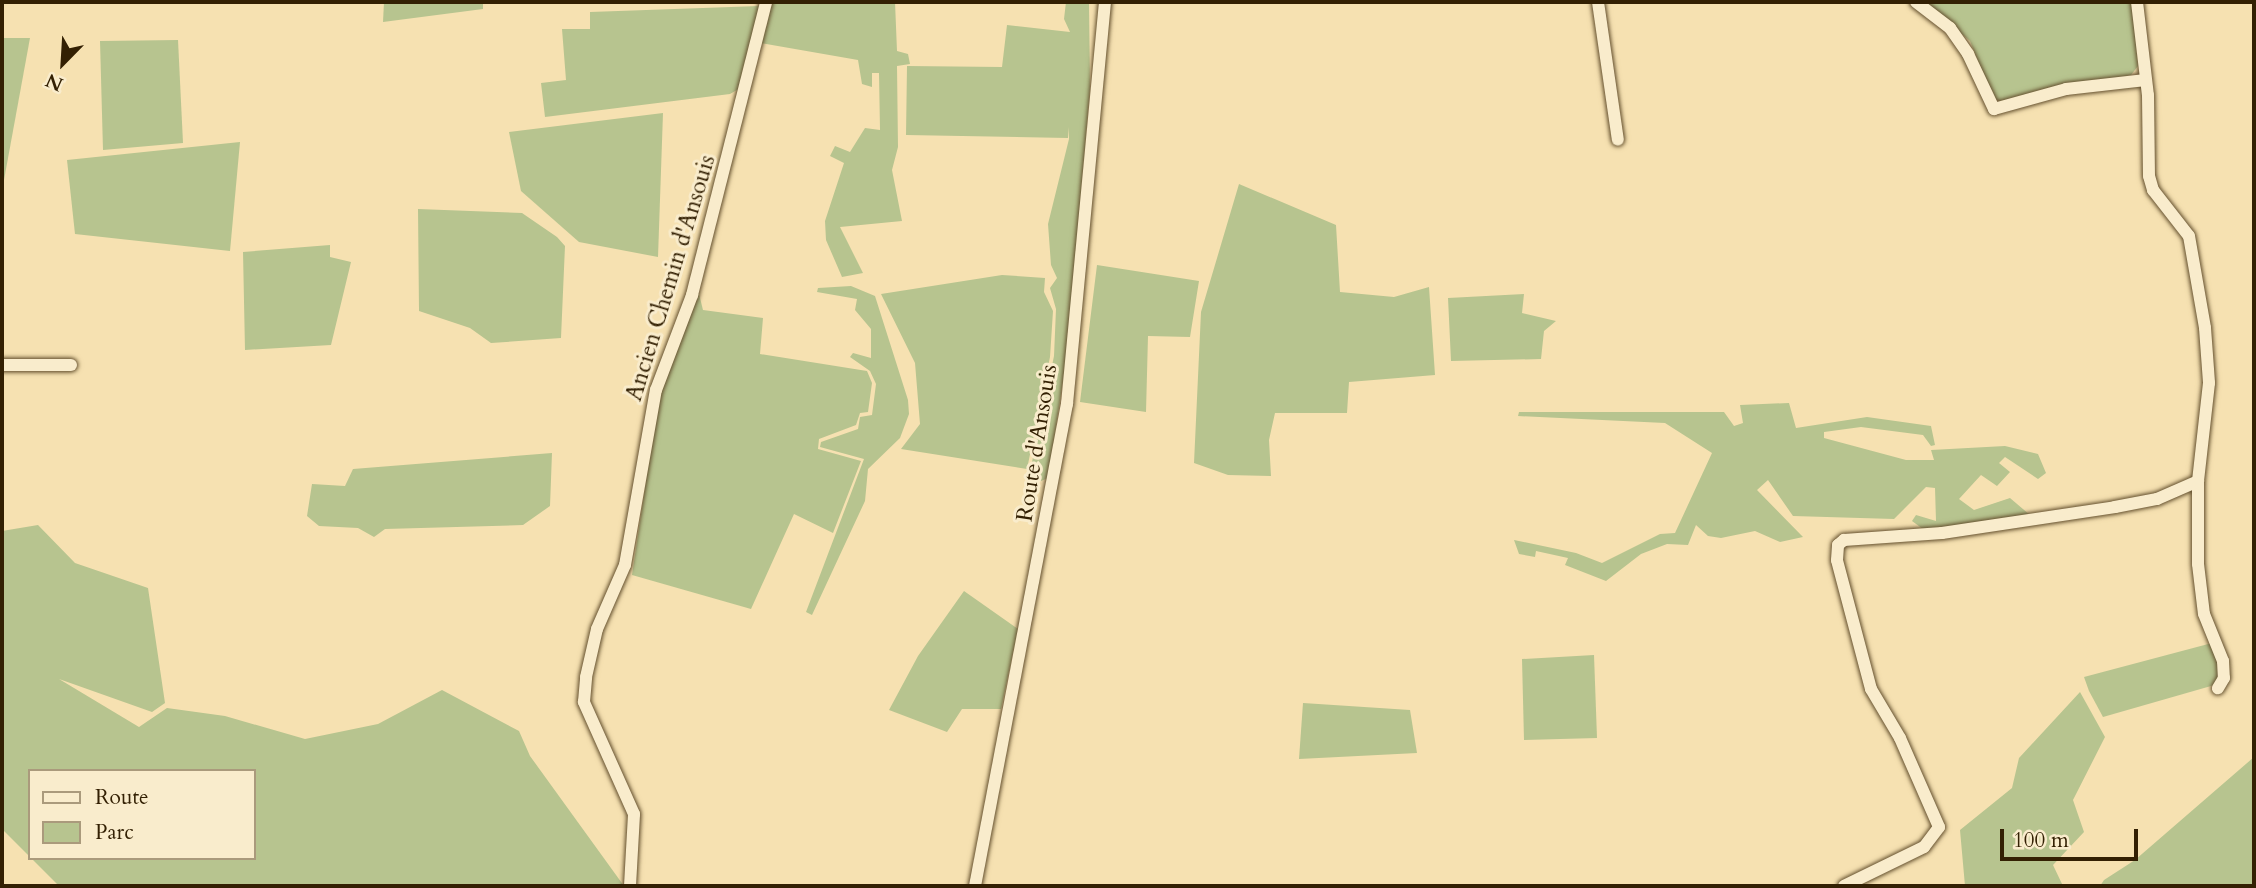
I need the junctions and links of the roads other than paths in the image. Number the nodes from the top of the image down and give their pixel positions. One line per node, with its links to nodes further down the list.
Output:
1 (766, 2): 12 (street, Ancien Chemin d'Ansouis)
2 (1105, 2): 13 (street, Route d'Ansouis)
3 (1598, 2): 7 (street)
4 (1916, 2): 6 (street)
5 (2137, 2): 6 (street)
6 (2145, 80): 10 (street)
7 (1618, 140)
8 (2, 365): 9 (street)
9 (71, 365)
10 (2198, 481): 11 (street); 14 (street)
11 (2218, 688)
12 (630, 886)
13 (975, 886)
14 (1844, 886)

